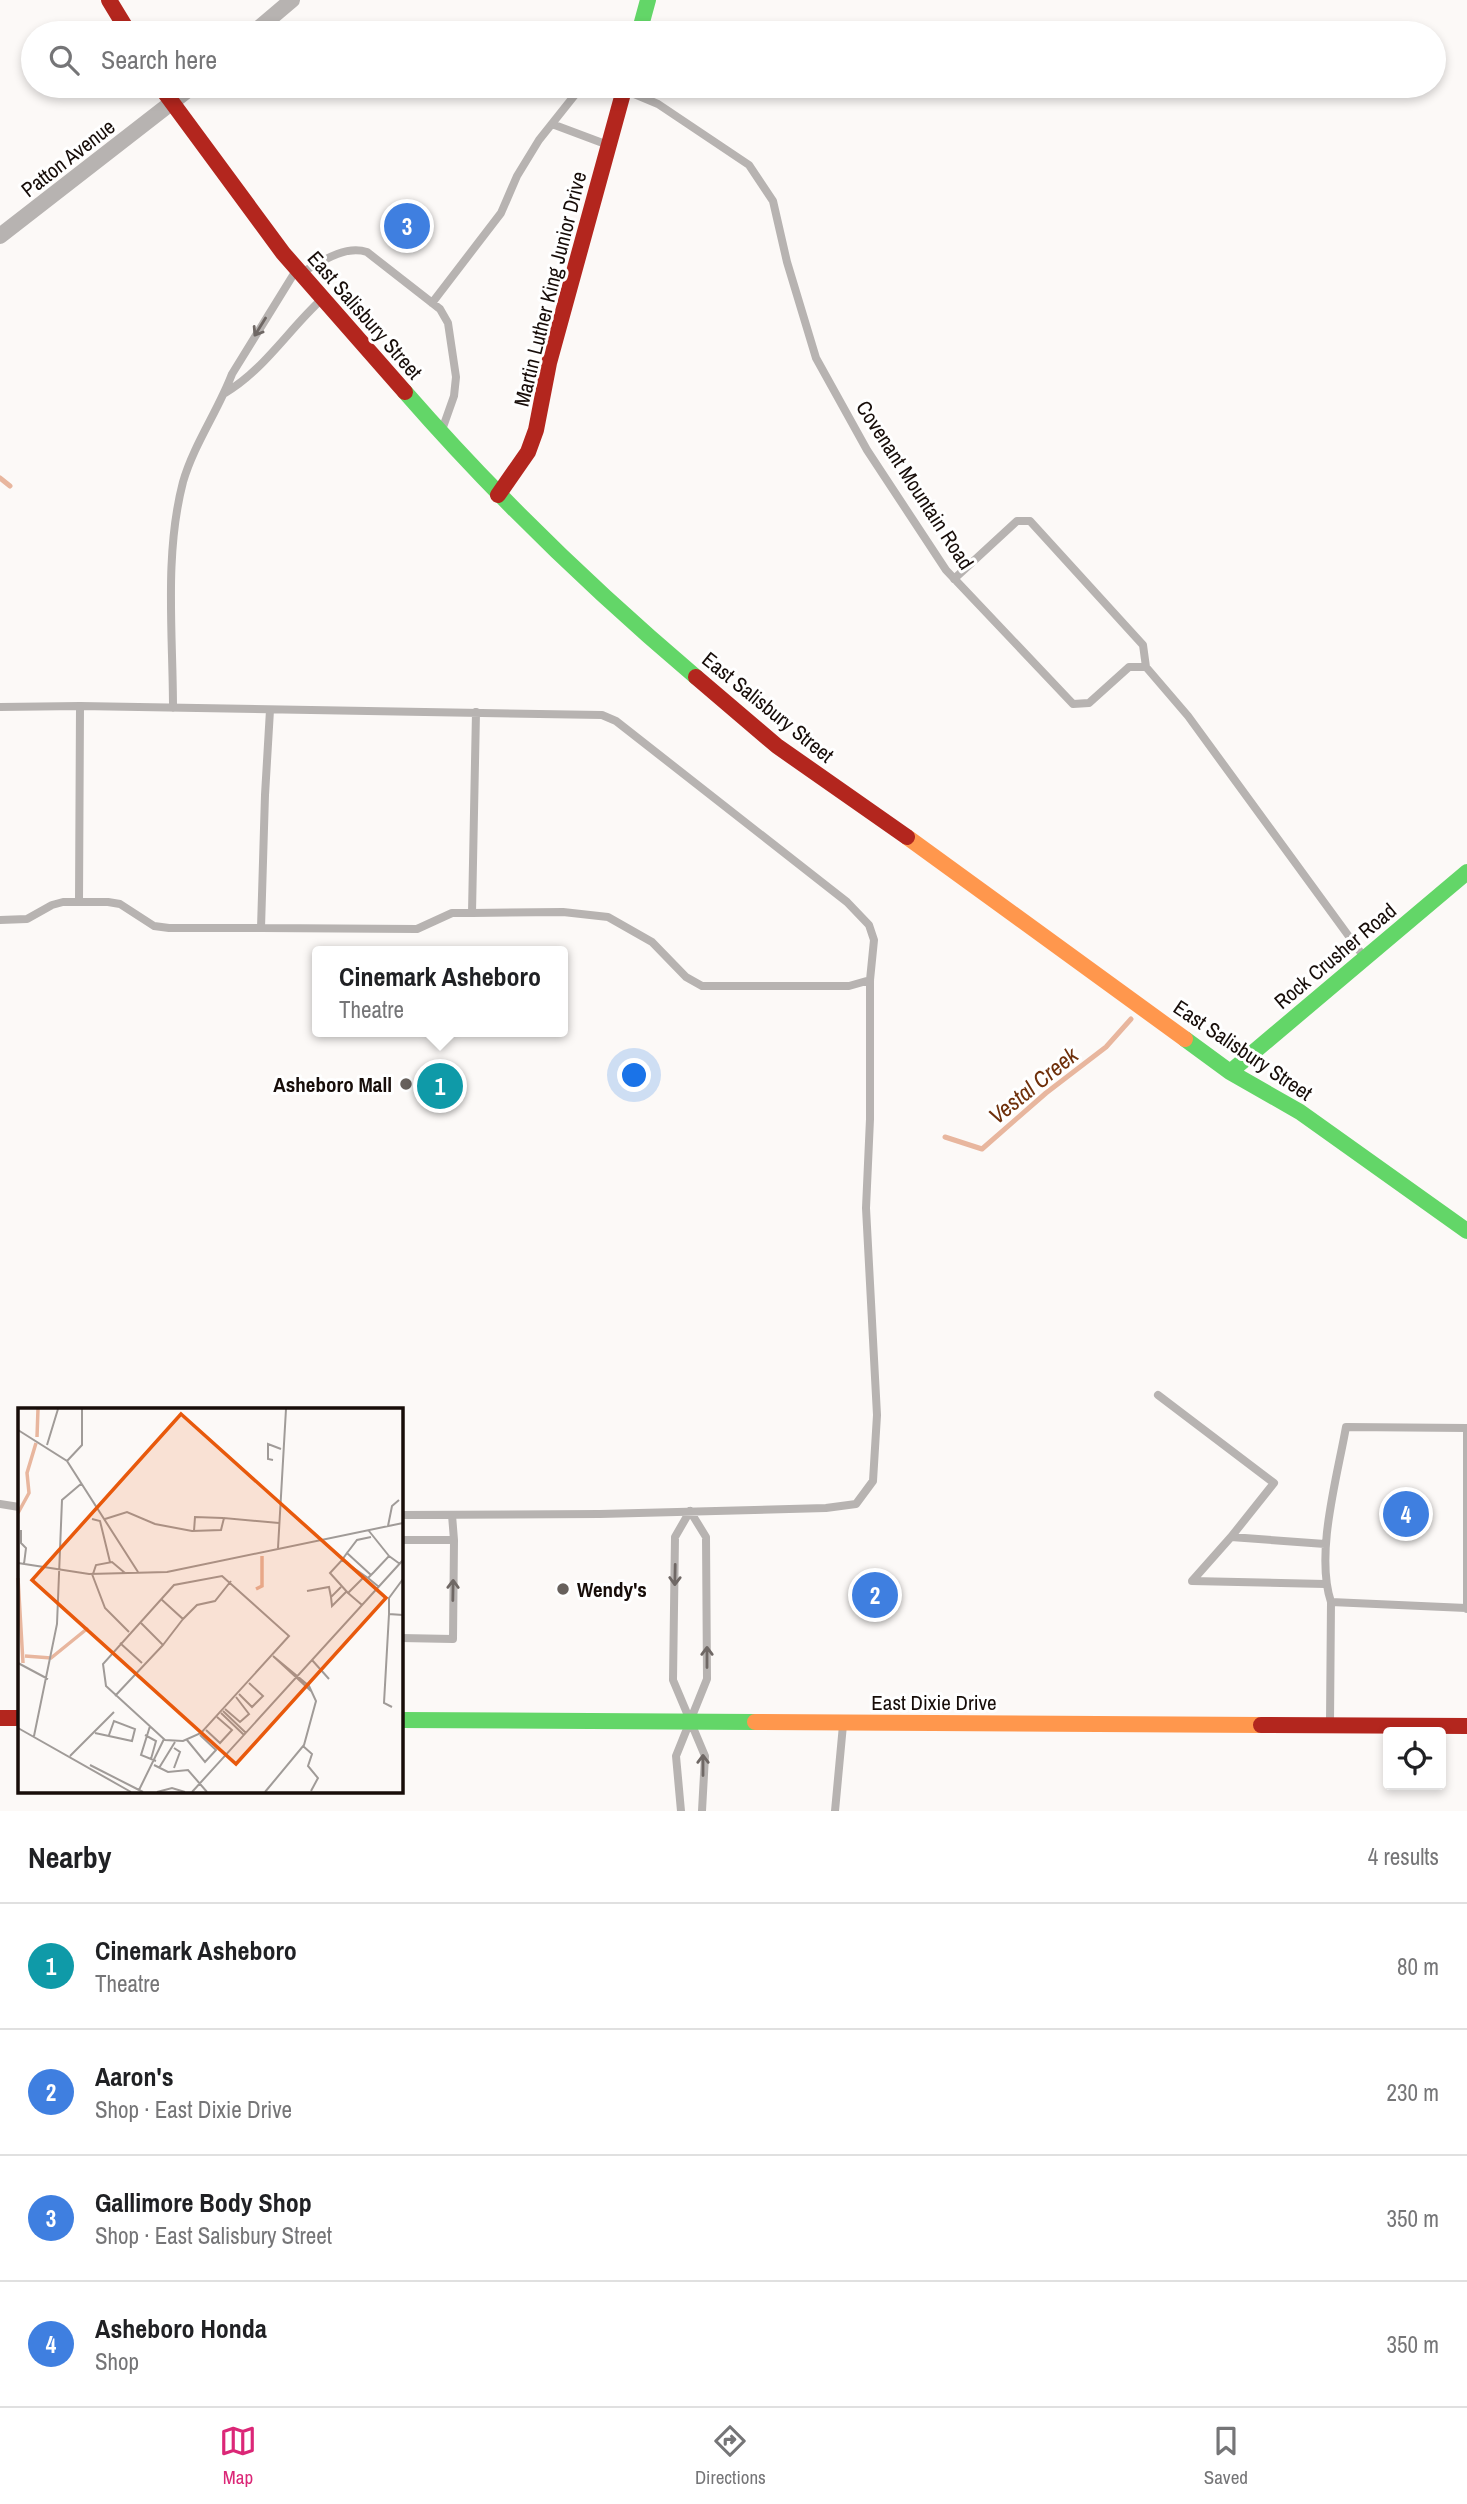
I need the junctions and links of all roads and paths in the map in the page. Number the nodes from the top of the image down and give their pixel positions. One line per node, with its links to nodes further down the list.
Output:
1 (109, 0): 4 (main road)
2 (292, 0): 5 (street)
3 (648, 0): 6 (main road)
4 (122, 21)
5 (267, 21)
6 (642, 21)
7 (168, 98): 12 (main road, East Salisbury Street)
8 (179, 98): 12 (street, Patton Avenue)
9 (573, 98): 13 (lane)
10 (621, 98): 14 (main road, Martin Luther King Junior Drive)
11 (645, 98): 22 (lane, Covenant Mountain Road)
12 (172, 104): 15 (street, Patton Avenue); 16 (main road, East Salisbury Street)
13 (552, 124): 14 (lane); 18 (lane)
14 (608, 145): 21 (main road, Martin Luther King Junior Drive)
15 (0, 236)
16 (299, 271): 17 (main road, East Salisbury Street); 18 (lane); 19 (lane, one-way to 19)
17 (322, 299): 19 (lane); 20 (main road, East Salisbury Street)
18 (432, 303): 20 (lane)
19 (225, 393): 26 (lane)
20 (440, 433): 21 (main road, East Salisbury Street)
21 (499, 495): 36 (main road, East Salisbury Street)
22 (954, 579): 23 (lane, Covenant Mountain Road); 23 (lane)
23 (1146, 667): 34 (lane)
24 (0, 706): 25 (lane)
25 (80, 706): 26 (lane); 30 (lane)
26 (173, 708): 27 (lane)
27 (271, 710): 28 (lane); 33 (lane)
28 (476, 712): 31 (lane); 35 (lane)
29 (1467, 872): 34 (main road, Rock Crusher Road)
30 (79, 902): 32 (lane); 33 (lane)
31 (472, 913): 33 (lane); 35 (lane)
32 (0, 920)
33 (261, 928)
34 (1364, 958): 36 (main road, Rock Crusher Road)
35 (870, 979): 42 (lane)
36 (1230, 1072): 37 (main road, East Salisbury Street)
37 (1467, 1231)
38 (1158, 1395): 45 (lane)
39 (1467, 1425): 48 (lane); 51 (lane)
40 (0, 1504): 41 (lane)
41 (18, 1507)
42 (691, 1511): 44 (lane); 56 (lane, one-way to 42); 56 (lane, one-way to 56)
43 (402, 1515): 44 (lane)
44 (452, 1515): 47 (lane)
45 (1231, 1537): 48 (lane); 49 (lane)
46 (402, 1539): 47 (lane)
47 (454, 1540): 52 (lane, one-way to 47)
48 (1325, 1544): 49 (lane)
49 (1325, 1584): 50 (lane)
50 (1331, 1602): 51 (lane); 58 (lane)
51 (1466, 1609)
52 (402, 1638)
53 (0, 1718): 54 (main road)
54 (18, 1718)
55 (402, 1720): 56 (main road, East Dixie Drive)
56 (690, 1721): 57 (main road, East Dixie Drive); 60 (lane); 61 (lane, one-way to 56)
57 (843, 1722): 58 (main road, East Dixie Drive); 62 (lane)
58 (1329, 1724): 59 (main road, East Dixie Drive)
59 (1467, 1726)
60 (681, 1811)
61 (702, 1811)
62 (835, 1811)

